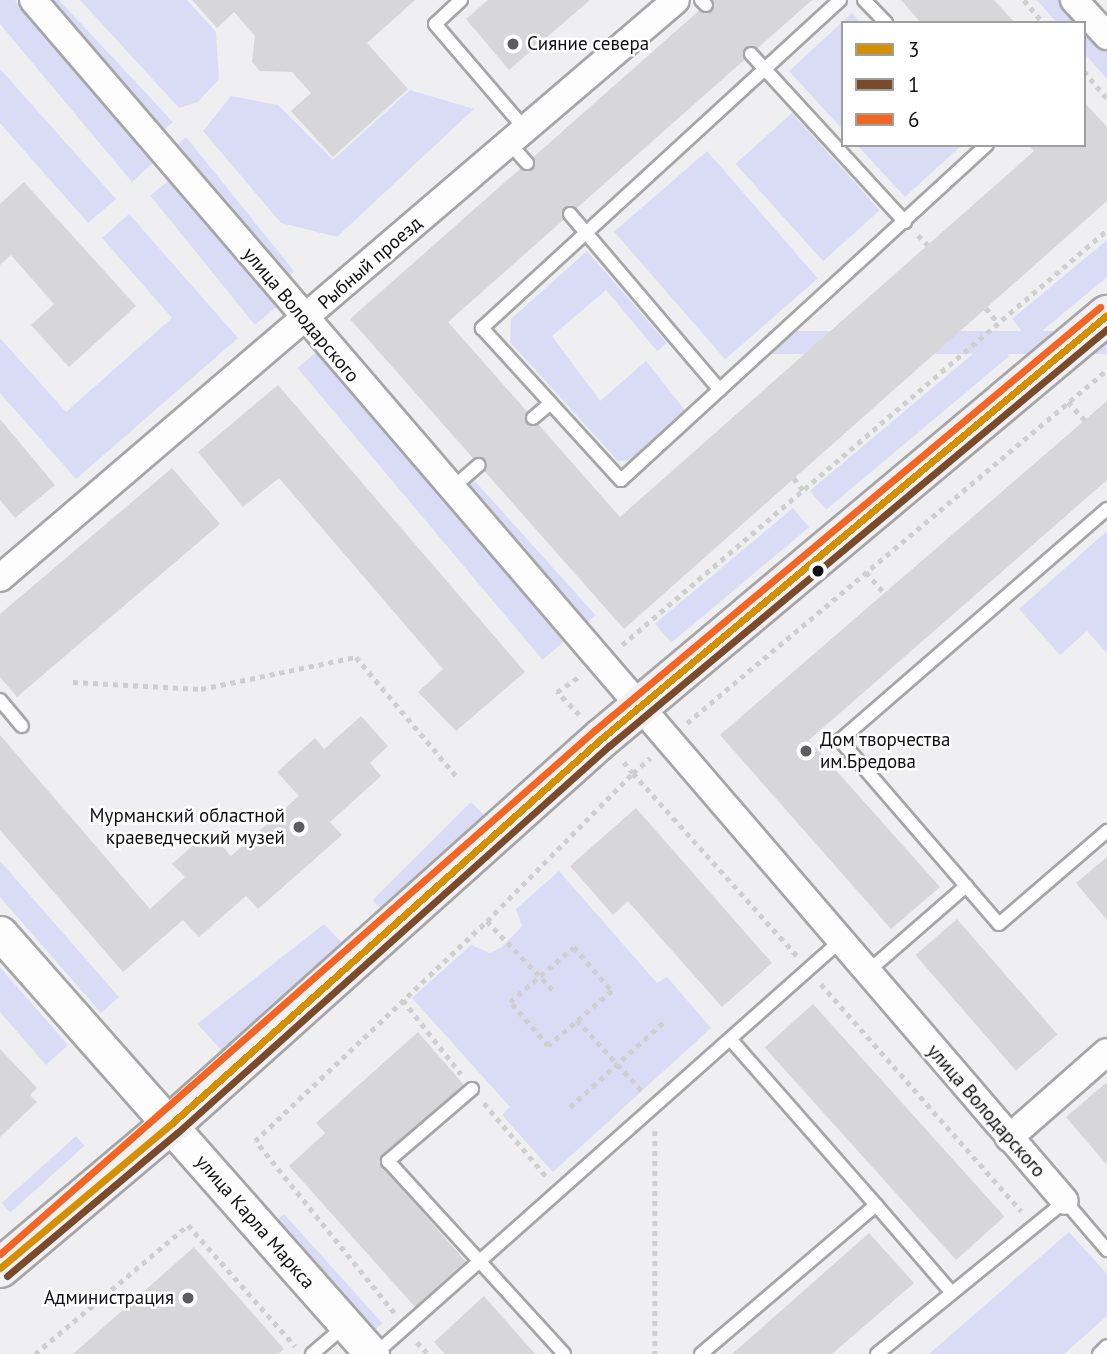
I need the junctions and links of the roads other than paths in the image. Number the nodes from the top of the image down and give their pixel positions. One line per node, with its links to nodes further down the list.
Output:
1 (33, 0): 18 (street, улица Володарского)
2 (461, 0): 11 (lane)
3 (676, 0): 11 (street, Рыбный проезд)
4 (841, 0): 10 (lane)
5 (864, 0): 7 (lane)
6 (1074, 0): 8 (street)
7 (884, 21)
8 (1107, 36)
9 (751, 54): 10 (lane)
10 (765, 70): 15 (lane); 16 (lane)
11 (517, 136): 13 (lane); 18 (street, Рыбный проезд)
12 (985, 147): 15 (lane)
13 (527, 163)
14 (570, 214): 16 (lane)
15 (905, 222): 19 (lane)
16 (586, 233): 19 (lane); 20 (lane)
17 (1107, 315): 27 (main road)
18 (304, 318): 23 (street, улица Володарского); 25 (street, Рыбный проезд)
19 (720, 390): 20 (lane)
20 (551, 403): 21 (lane)
21 (533, 418)
22 (479, 465): 23 (lane)
23 (450, 490): 27 (street, улица Володарского)
24 (1107, 509): 30 (lane)
25 (0, 578)
26 (0, 700): 28 (lane)
27 (637, 709): 32 (street, улица Володарского); 37 (main road)
28 (22, 726)
29 (1107, 831): 30 (lane)
30 (966, 886): 33 (lane)
31 (0, 933): 37 (street, улица Карла Маркса)
32 (839, 942): 33 (street, улица Володарского); 34 (lane)
33 (866, 973): 38 (street, улица Володарского)
34 (730, 1040): 40 (lane); 42 (lane)
35 (1107, 1052): 38 (street)
36 (472, 1089): 42 (lane)
37 (170, 1125): 43 (main road); 45 (street, улица Карла Маркса)
38 (1009, 1138): 39 (street, улица Володарского)
39 (1065, 1201): 41 (lane); 44 (lane)
40 (876, 1205): 44 (lane); 50 (lane)
41 (1107, 1250)
42 (480, 1261): 48 (lane); 49 (lane)
43 (0, 1268)
44 (952, 1293): 51 (lane)
45 (346, 1325): 47 (lane); 48 (street, улица Карла Маркса)
46 (1107, 1346): 52 (lane)
47 (312, 1354)
48 (373, 1354)
49 (564, 1354)
50 (701, 1354)
51 (877, 1354)
52 (1099, 1354)

